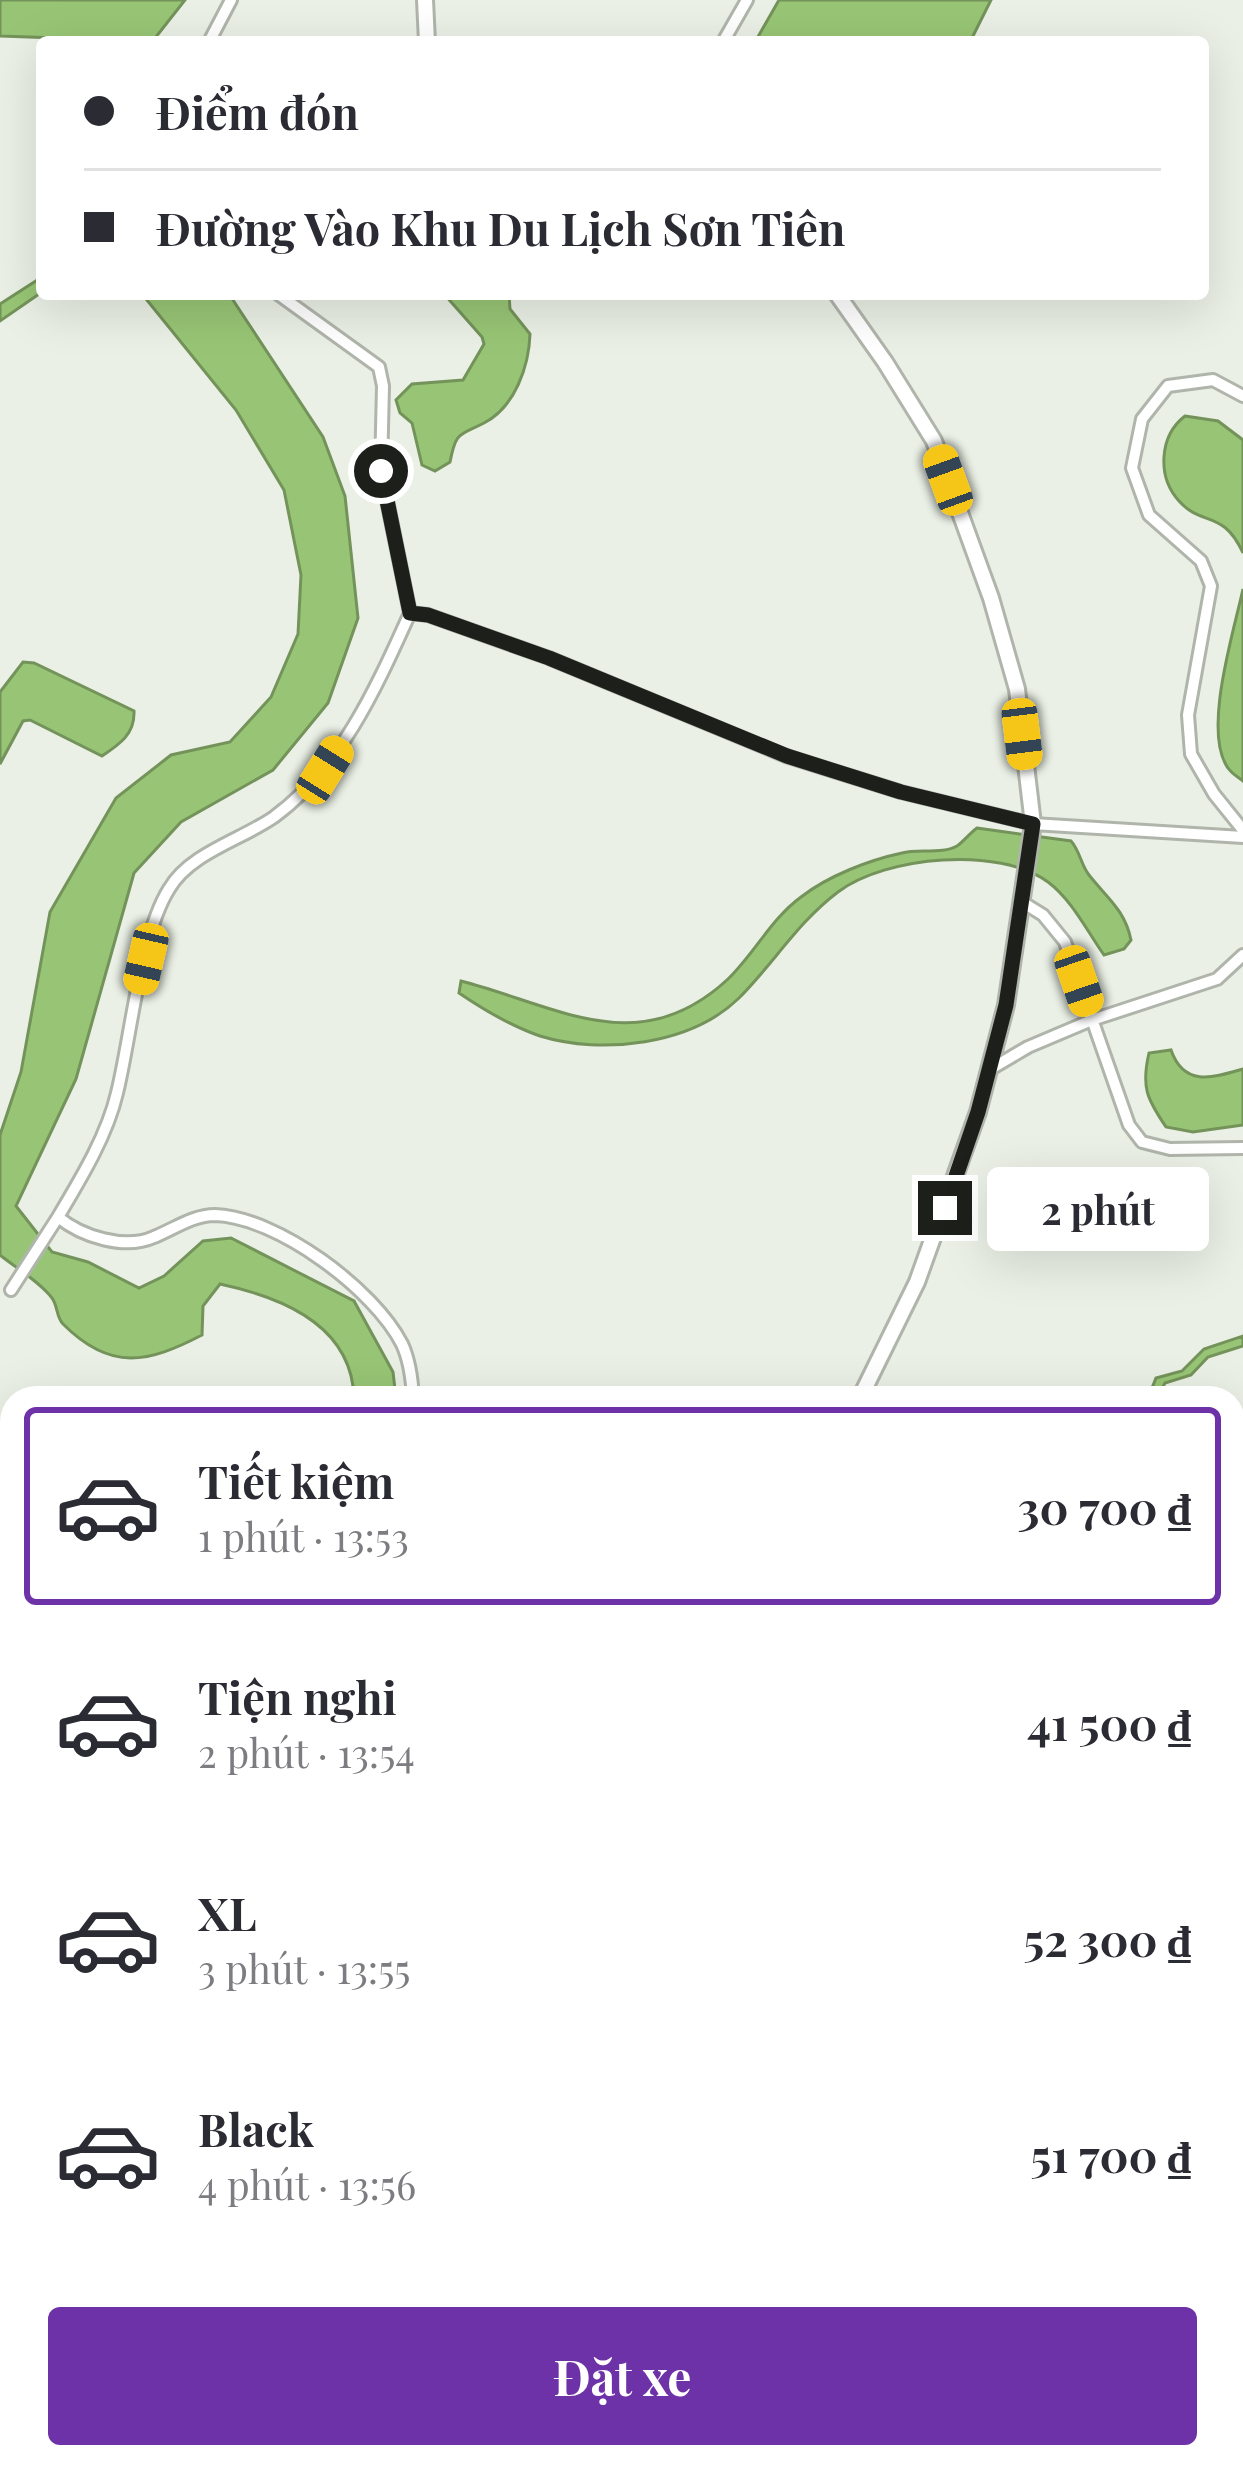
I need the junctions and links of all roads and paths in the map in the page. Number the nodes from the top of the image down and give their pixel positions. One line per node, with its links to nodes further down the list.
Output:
1 (231, 0): 4 (street)
2 (425, 0): 5 (street)
3 (747, 0): 6 (street)
4 (212, 36)
5 (427, 36)
6 (726, 36)
7 (287, 300): 10 (street)
8 (841, 300): 11 (street)
9 (1243, 396): 12 (street)
10 (410, 613): 11 (street); 18 (street)
11 (1033, 824): 12 (street); 13 (street)
12 (1243, 833)
13 (1022, 902): 15 (street); 16 (street)
14 (1243, 955): 15 (street)
15 (1092, 1020): 16 (street); 17 (street)
16 (989, 1070): 21 (street)
17 (1243, 1148)
18 (58, 1217): 19 (street); 20 (street)
19 (11, 1290)
20 (413, 1386)
21 (866, 1386)

